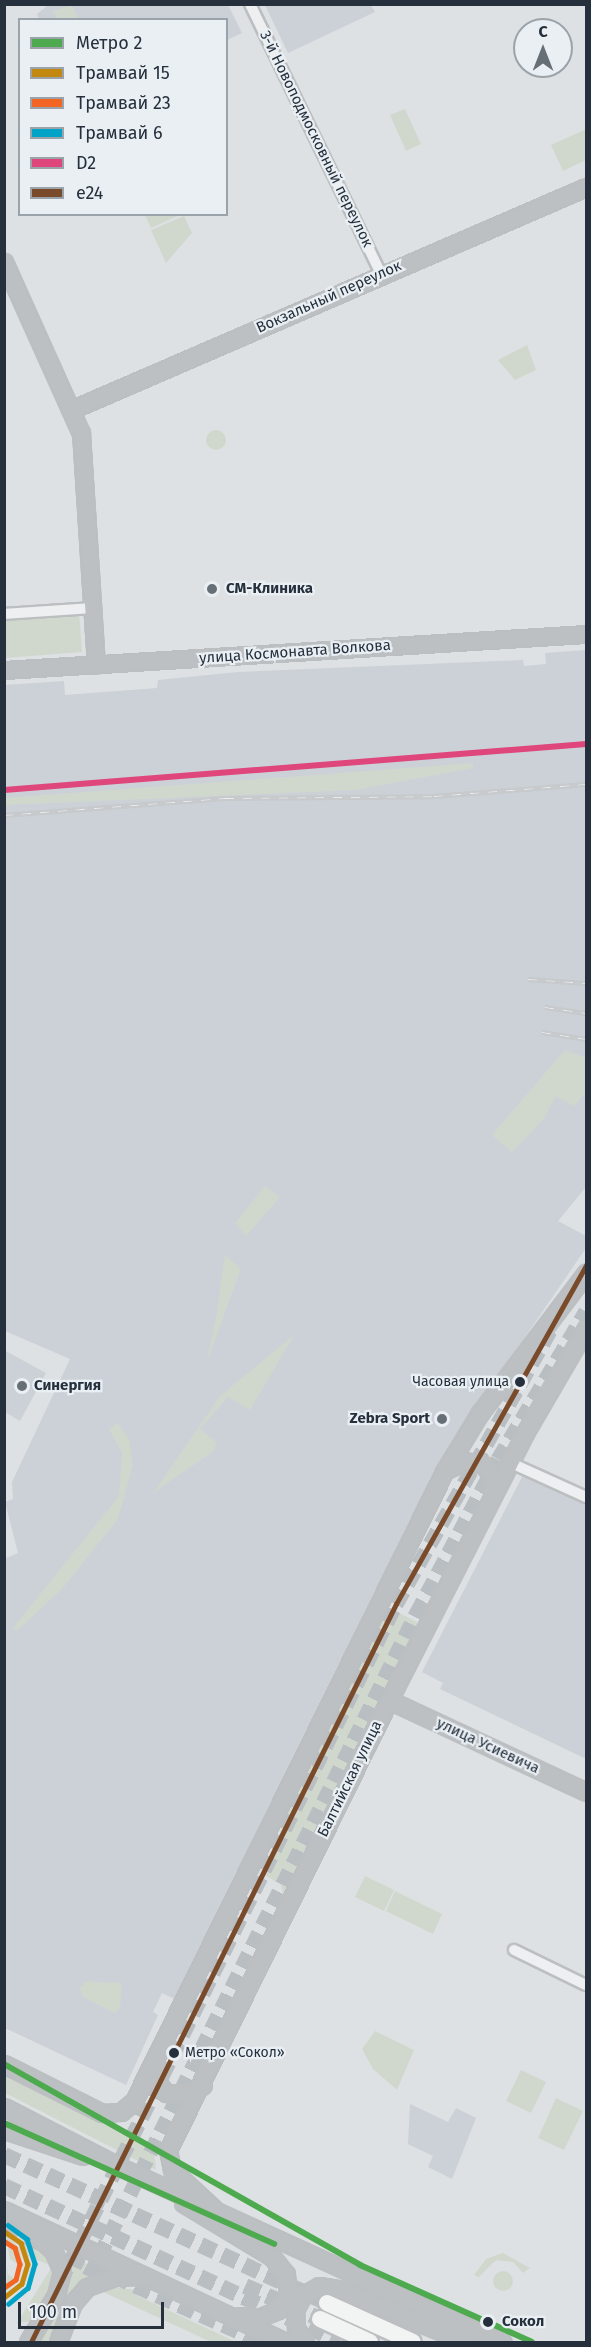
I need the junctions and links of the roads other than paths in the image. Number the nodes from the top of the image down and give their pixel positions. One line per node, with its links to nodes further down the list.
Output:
1 (250, 4): 4 (street, 3-й Новоподмосковный переулок)
2 (586, 187): 4 (street, Вокзальный переулок)
3 (4, 262): 5 (street)
4 (381, 274): 5 (street, Вокзальный переулок)
5 (73, 409): 6 (street)
6 (92, 608): 7 (street); 9 (street)
7 (4, 614)
8 (586, 634): 9 (street, улица Космонавта Волкова)
9 (96, 665): 10 (street, улица Космонавта Волкова)
10 (4, 670)
11 (586, 1273): 14 (street)
12 (586, 1328): 13 (street, Балтийская улица)
13 (511, 1463): 15 (street); 16 (street, Балтийская улица)
14 (444, 1472): 16 (street); 21 (street)
15 (586, 1497)
16 (491, 1501): 17 (street, Балтийская улица)
17 (389, 1700): 18 (street, улица Усиевича); 23 (street, Балтийская улица)
18 (586, 1792)
19 (514, 1950): 20 (street)
20 (586, 1985)
21 (156, 2058): 22 (street); 23 (street)
22 (4, 2064)
23 (204, 2084): 30 (street, Балтийская улица)
24 (4, 2107): 26 (street)
25 (4, 2114): 26 (street)
26 (33, 2124): 28 (street)
27 (4, 2130): 28 (street)
28 (120, 2167): 29 (street)
29 (148, 2180): 30 (street); 34 (street)
30 (214, 2209): 43 (street)
31 (7, 2211): 32 (street); 36 (street)
32 (148, 2276): 34 (street); 37 (street)
33 (327, 2304): 41 (main road)
34 (217, 2309): 38 (street)
35 (320, 2319): 40 (main road)
36 (28, 2343)
37 (58, 2343)
38 (286, 2343)
39 (305, 2343): 42 (street)
40 (370, 2343)
41 (413, 2343)
42 (466, 2343)
43 (503, 2343)

